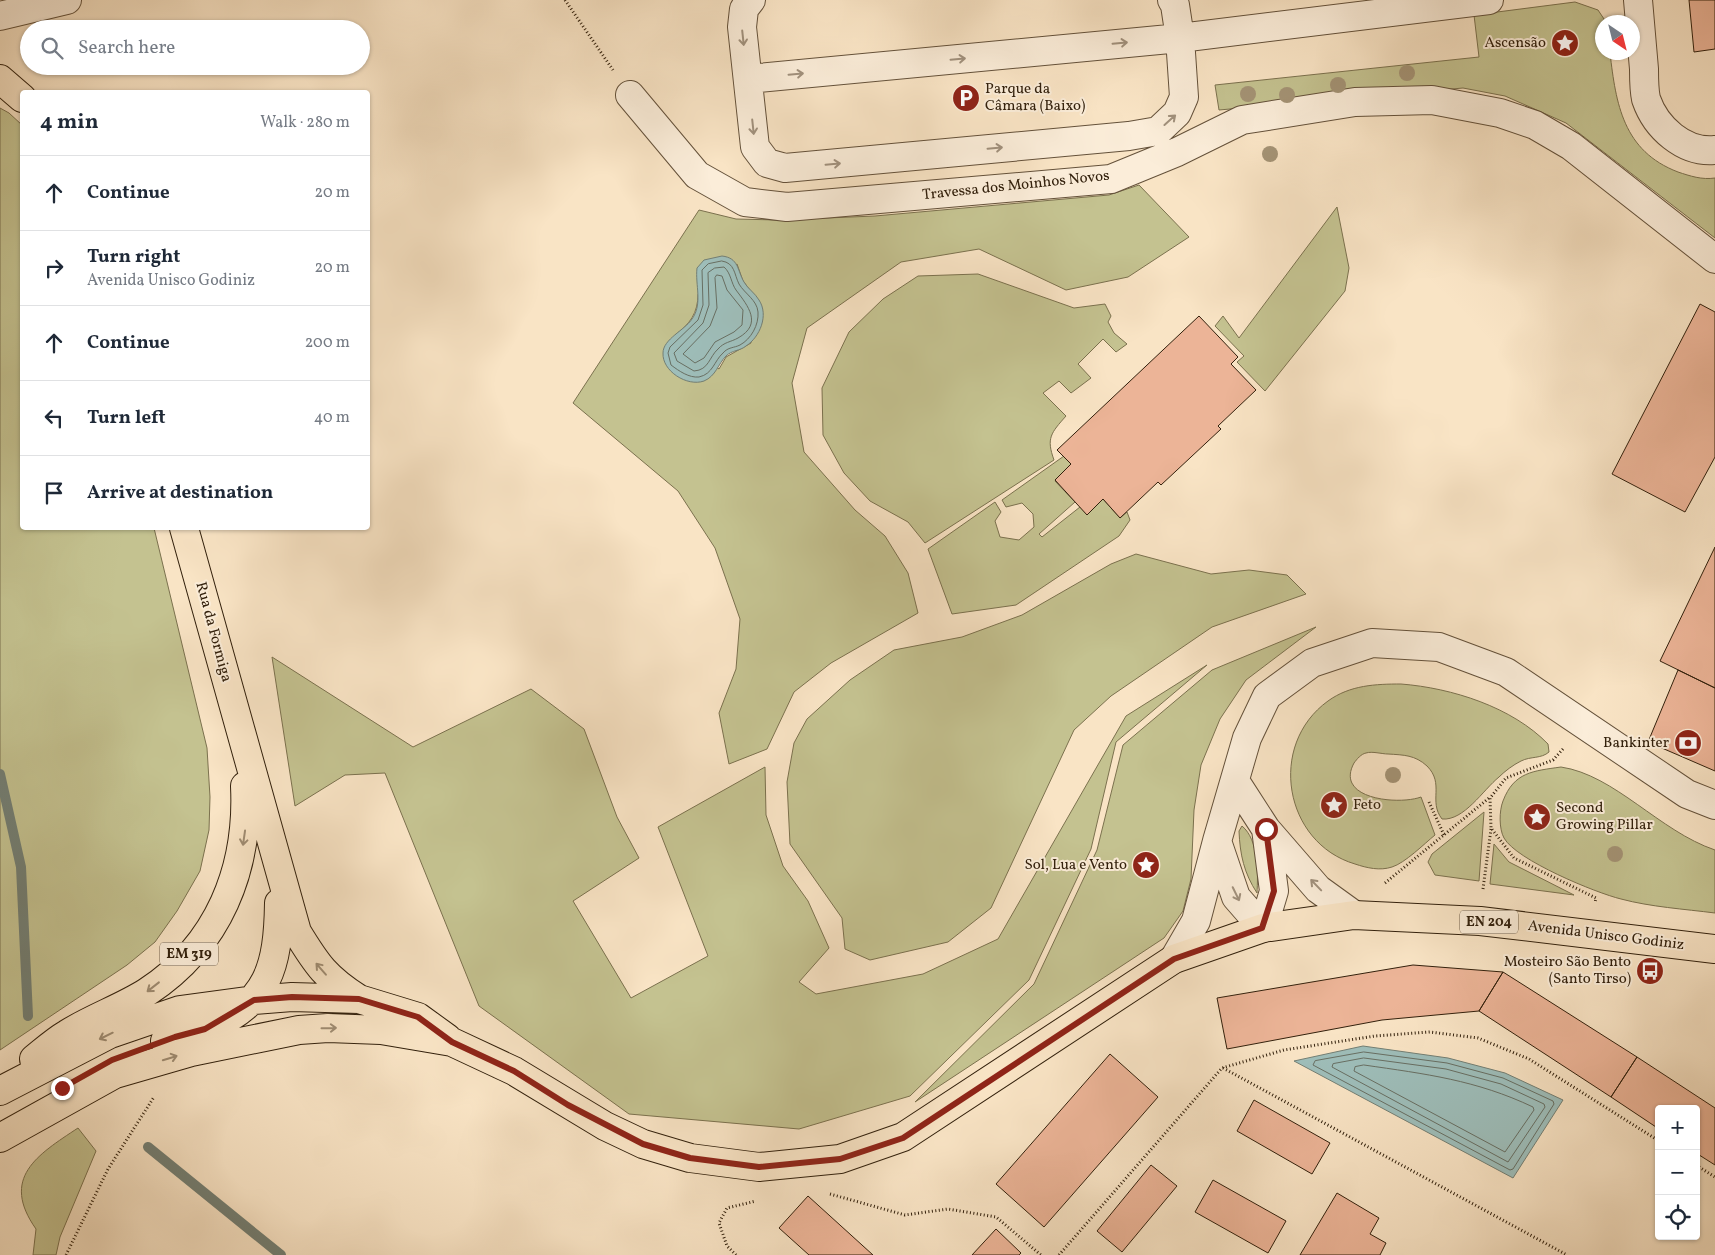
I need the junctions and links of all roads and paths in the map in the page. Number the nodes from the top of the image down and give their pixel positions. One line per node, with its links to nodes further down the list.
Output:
1 (68, 0): 7 (street)
2 (565, 0): 11 (path)
3 (752, 0): 10 (street, one-way to 10)
4 (1172, 0): 8 (street)
5 (1488, 0): 8 (street)
6 (1638, 0): 13 (street)
7 (0, 16)
8 (1180, 38): 10 (street, one-way to 8); 10 (street, one-way to 8)
9 (0, 79): 12 (main road)
10 (748, 79)
11 (630, 95): 14 (street, Travessa dos Moinhos Novos)
12 (20, 96)
13 (1715, 150)
14 (1715, 259)
15 (185, 530): 16 (main road, Rua da Formiga / EM 319)
16 (242, 737): 26 (main road, EM 319); 38 (main road, EM 319, one-way to 38)
17 (1565, 746): 19 (path)
18 (1235, 781): 21 (street); 23 (street); 25 (street)
19 (1490, 798): 22 (path); 24 (path)
20 (1429, 802): 24 (path)
21 (1715, 805)
22 (1491, 828): 28 (path); 29 (path)
23 (1266, 829): 30 (street, one-way to 23); 31 (street)
24 (1444, 835): 27 (path)
25 (1218, 840): 31 (street, one-way to 31); 33 (street)
26 (280, 876): 34 (main road, EM 319, one-way to 26); 35 (main road)
27 (1385, 883)
28 (1482, 899)
29 (1594, 912)
30 (1354, 915): 31 (main road, Avenida Unisco Godiniz / EN 204); 32 (main road, Avenida Unisco Godiniz / EN 204)
31 (1262, 928): 33 (main road, Avenida Unisco Godiniz / EN 204)
32 (1715, 949)
33 (1174, 959): 36 (main road, EN 204)
34 (359, 999): 35 (main road, EN 204); 36 (main road, EN 204)
35 (254, 1000): 39 (main road, EN 204, one-way to 39); 42 (main road)
36 (452, 1042): 42 (main road, EN 204, one-way to 36)
37 (1222, 1068): 41 (path); 51 (path); 52 (path)
38 (0, 1086)
39 (0, 1090)
40 (159, 1090): 48 (path)
41 (1655, 1138)
42 (2, 1140)
43 (1700, 1168): 44 (path)
44 (1715, 1177)
45 (820, 1194): 47 (path)
46 (764, 1200): 49 (path)
47 (1036, 1253): 50 (path)
48 (66, 1255)
49 (736, 1255)
50 (1041, 1255)
51 (1059, 1255)
52 (1567, 1255)

